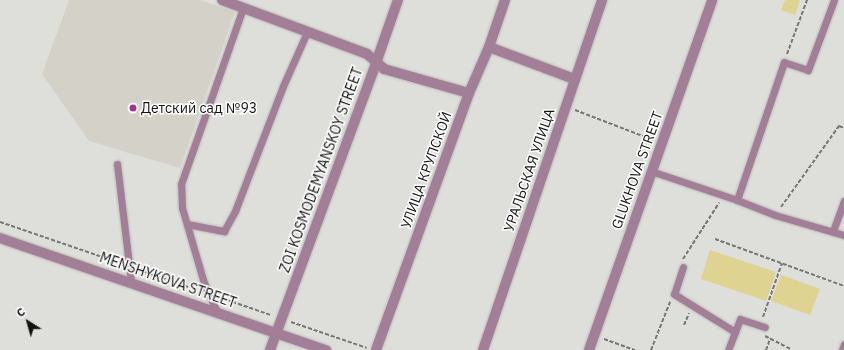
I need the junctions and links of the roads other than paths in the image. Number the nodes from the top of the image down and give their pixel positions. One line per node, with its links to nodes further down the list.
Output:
1 (222, 0): 7 (street)
2 (398, 0): 10 (street, ZOI KOSMODEMYANSKOY STREET)
3 (505, 0): 9 (street, УЛИЦА КРУПСКОЙ)
4 (602, 0): 11 (street, УРАЛЬСКАЯ УЛИЦА)
5 (712, 0): 14 (street, GLUKHOVA STREET)
6 (834, 0): 15 (lane)
7 (243, 8): 8 (street); 17 (lane)
8 (307, 32): 10 (street); 17 (lane)
9 (489, 47): 11 (street); 12 (street, УЛИЦА КРУПСКОЙ)
10 (376, 63): 12 (street); 25 (street, ZOI KOSMODEMYANSKOY STREET)
11 (574, 79): 31 (street, УРАЛЬСКАЯ УЛИЦА)
12 (469, 93): 30 (street, УЛИЦА КРУПСКОЙ)
13 (117, 164): 22 (lane)
14 (651, 171): 15 (lane); 32 (street, GLUKHOVA STREET)
15 (737, 200): 18 (lane)
16 (844, 201): 18 (lane)
17 (187, 224): 23 (lane)
18 (833, 231): 19 (lane)
19 (844, 235)
20 (0, 238): 22 (street, MENSHYKOVA STREET)
21 (683, 266): 26 (lane)
22 (131, 282): 23 (street, MENSHYKOVA STREET)
23 (217, 312): 25 (street, MENSHYKOVA STREET)
24 (762, 326): 26 (lane)
25 (276, 332): 28 (street, ZOI KOSMODEMYANSKOY STREET); 29 (street, MENSHYKOVA STREET)
26 (735, 332): 33 (lane)
27 (844, 344): 34 (lane)
28 (270, 350)
29 (326, 350)
30 (375, 350)
31 (483, 350)
32 (589, 350)
33 (728, 350)
34 (842, 350)

